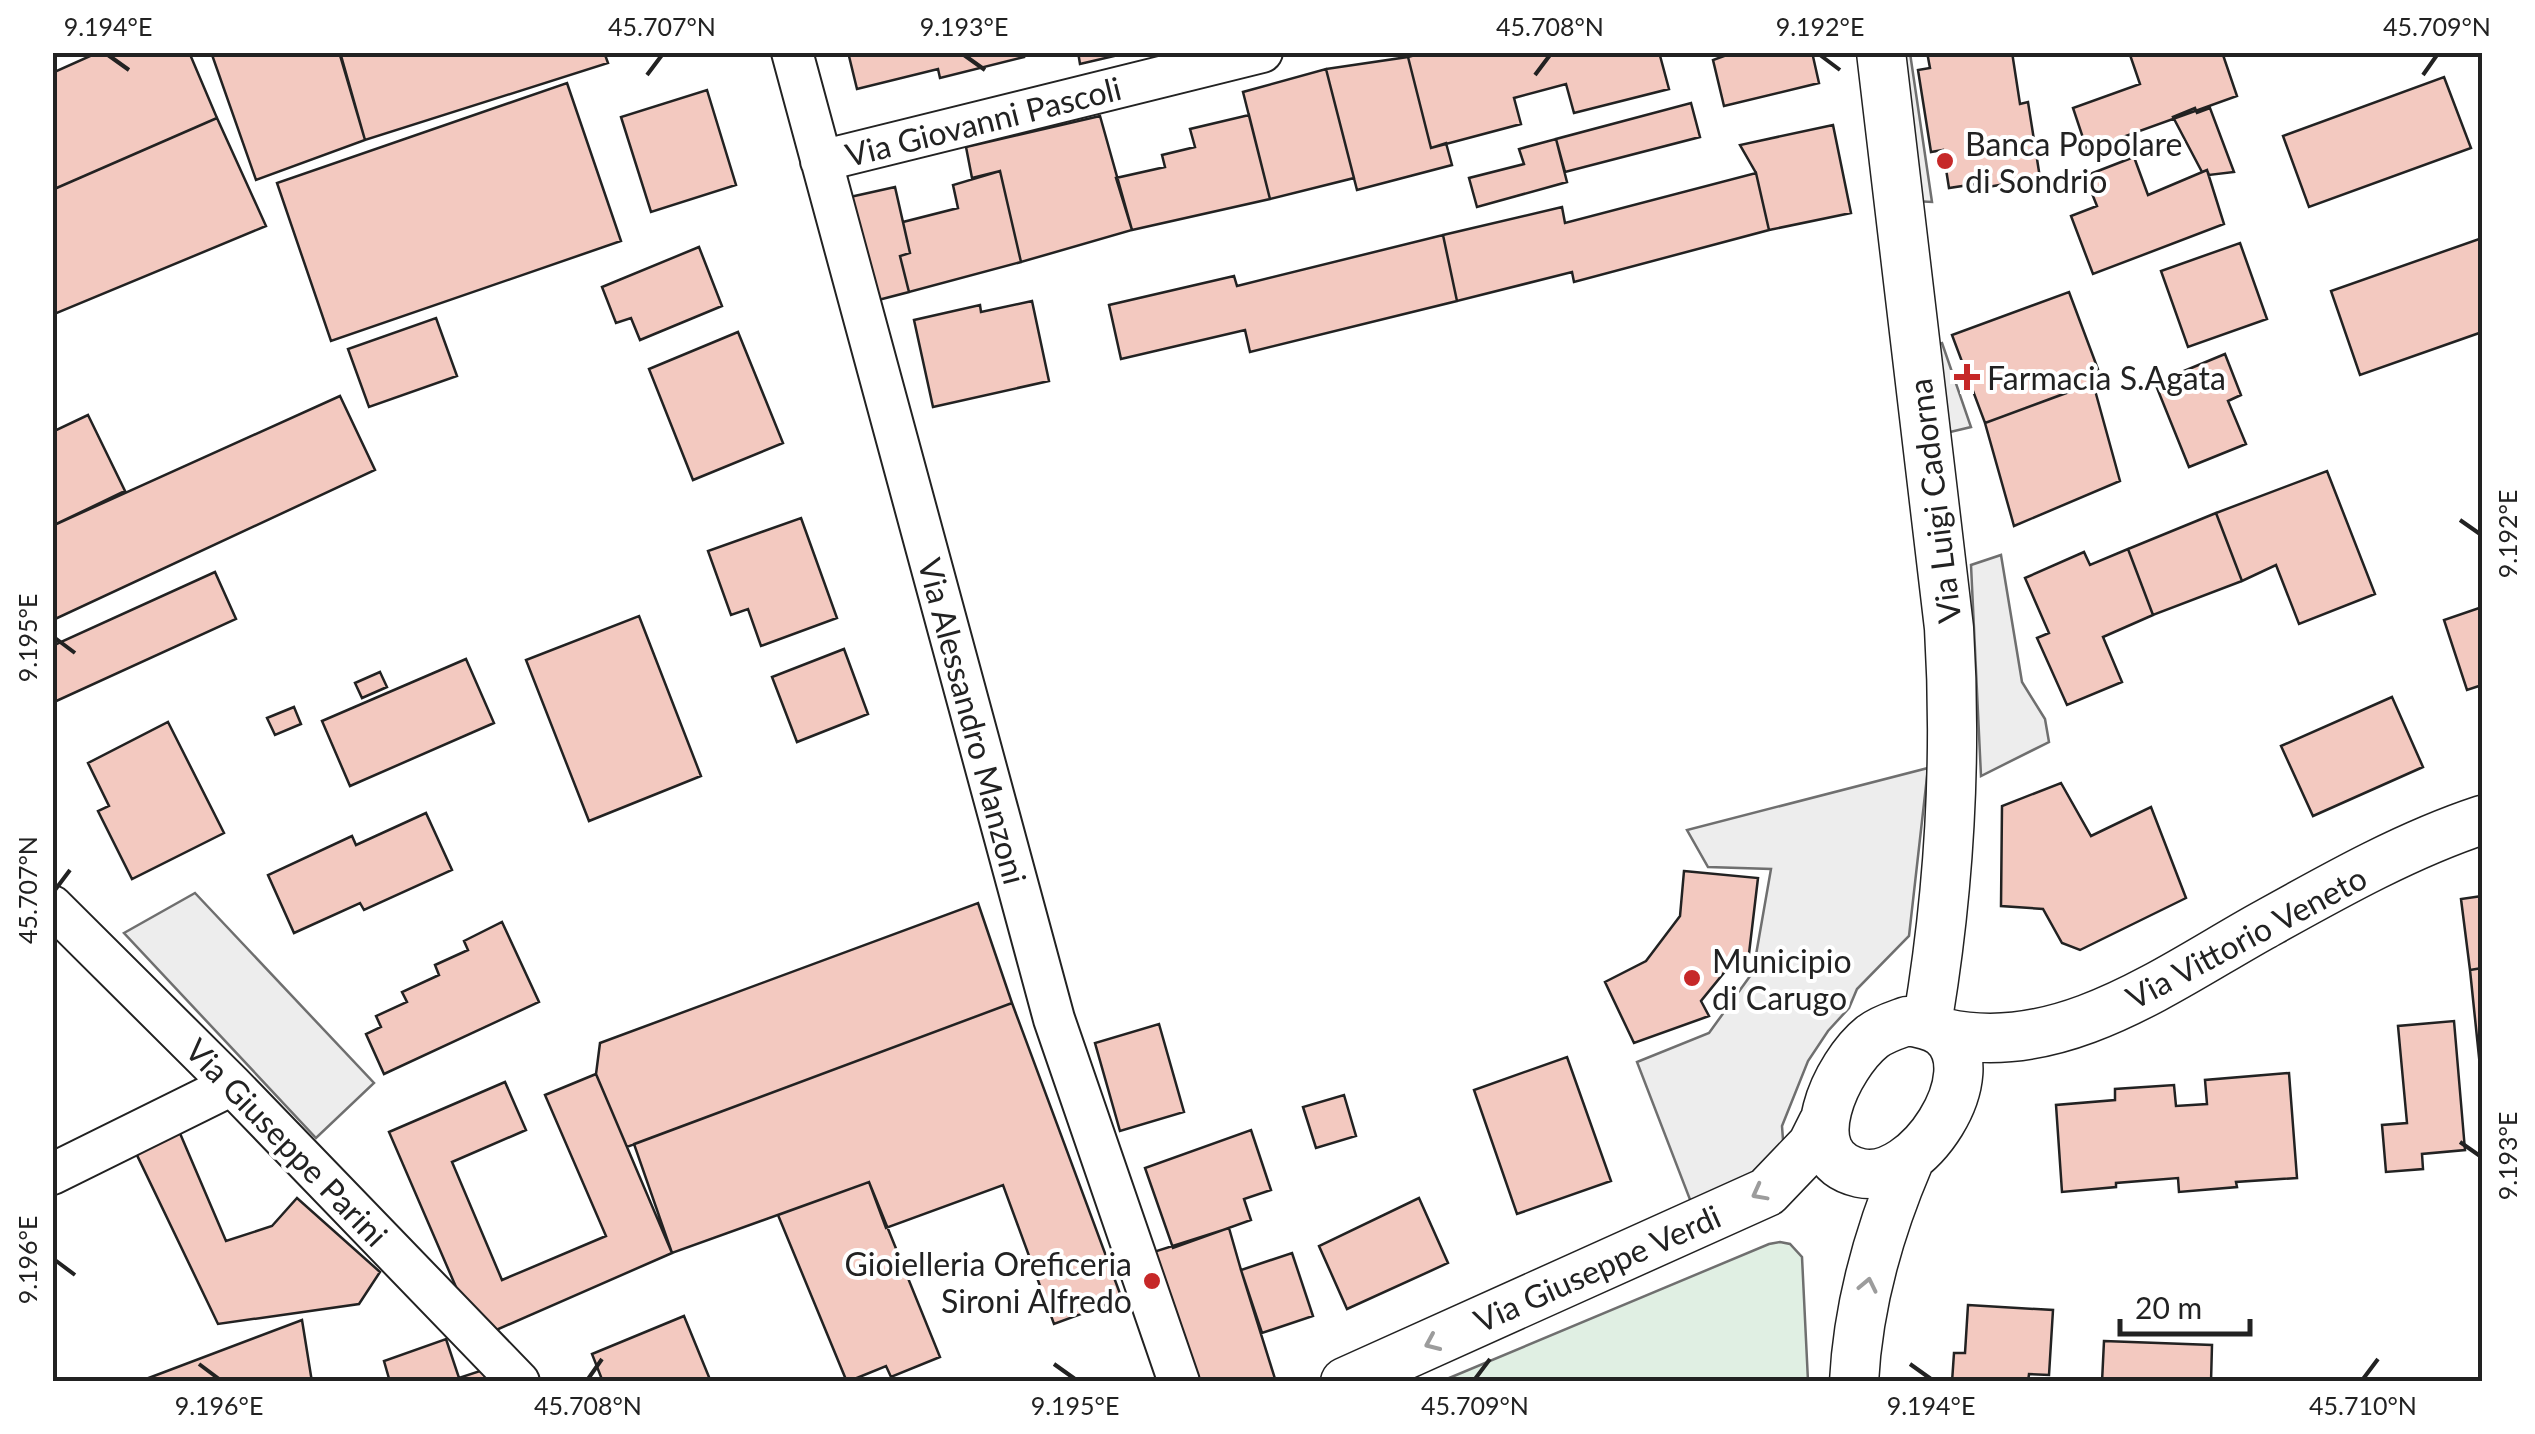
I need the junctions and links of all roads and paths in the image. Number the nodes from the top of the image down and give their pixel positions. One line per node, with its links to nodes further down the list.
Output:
1 (792, 52): 4 (street, Via Alessandro Manzoni)
2 (1262, 52): 4 (street, Via Giovanni Pascoli)
3 (1880, 52): 7 (street, Via Luigi Cadorna)
4 (821, 162): 15 (street, Via Alessandro Manzoni)
5 (2482, 820): 8 (street, Via Vittorio Veneto)
6 (52, 906): 9 (street, Via Giuseppe Parini)
7 (1921, 1028): 8 (street, Via Vittorio Veneto); 10 (street); 11 (street)
8 (2005, 1038): 10 (street)
9 (232, 1085): 13 (street); 14 (street, Via Giuseppe Parini)
10 (1956, 1087): 12 (street)
11 (1823, 1123): 12 (street); 16 (street, Via Giuseppe Verdi, one-way to 16)
12 (1909, 1160): 17 (street, one-way to 12)
13 (52, 1174)
14 (518, 1382)
15 (1179, 1382)
16 (1345, 1382)
17 (1854, 1382)

